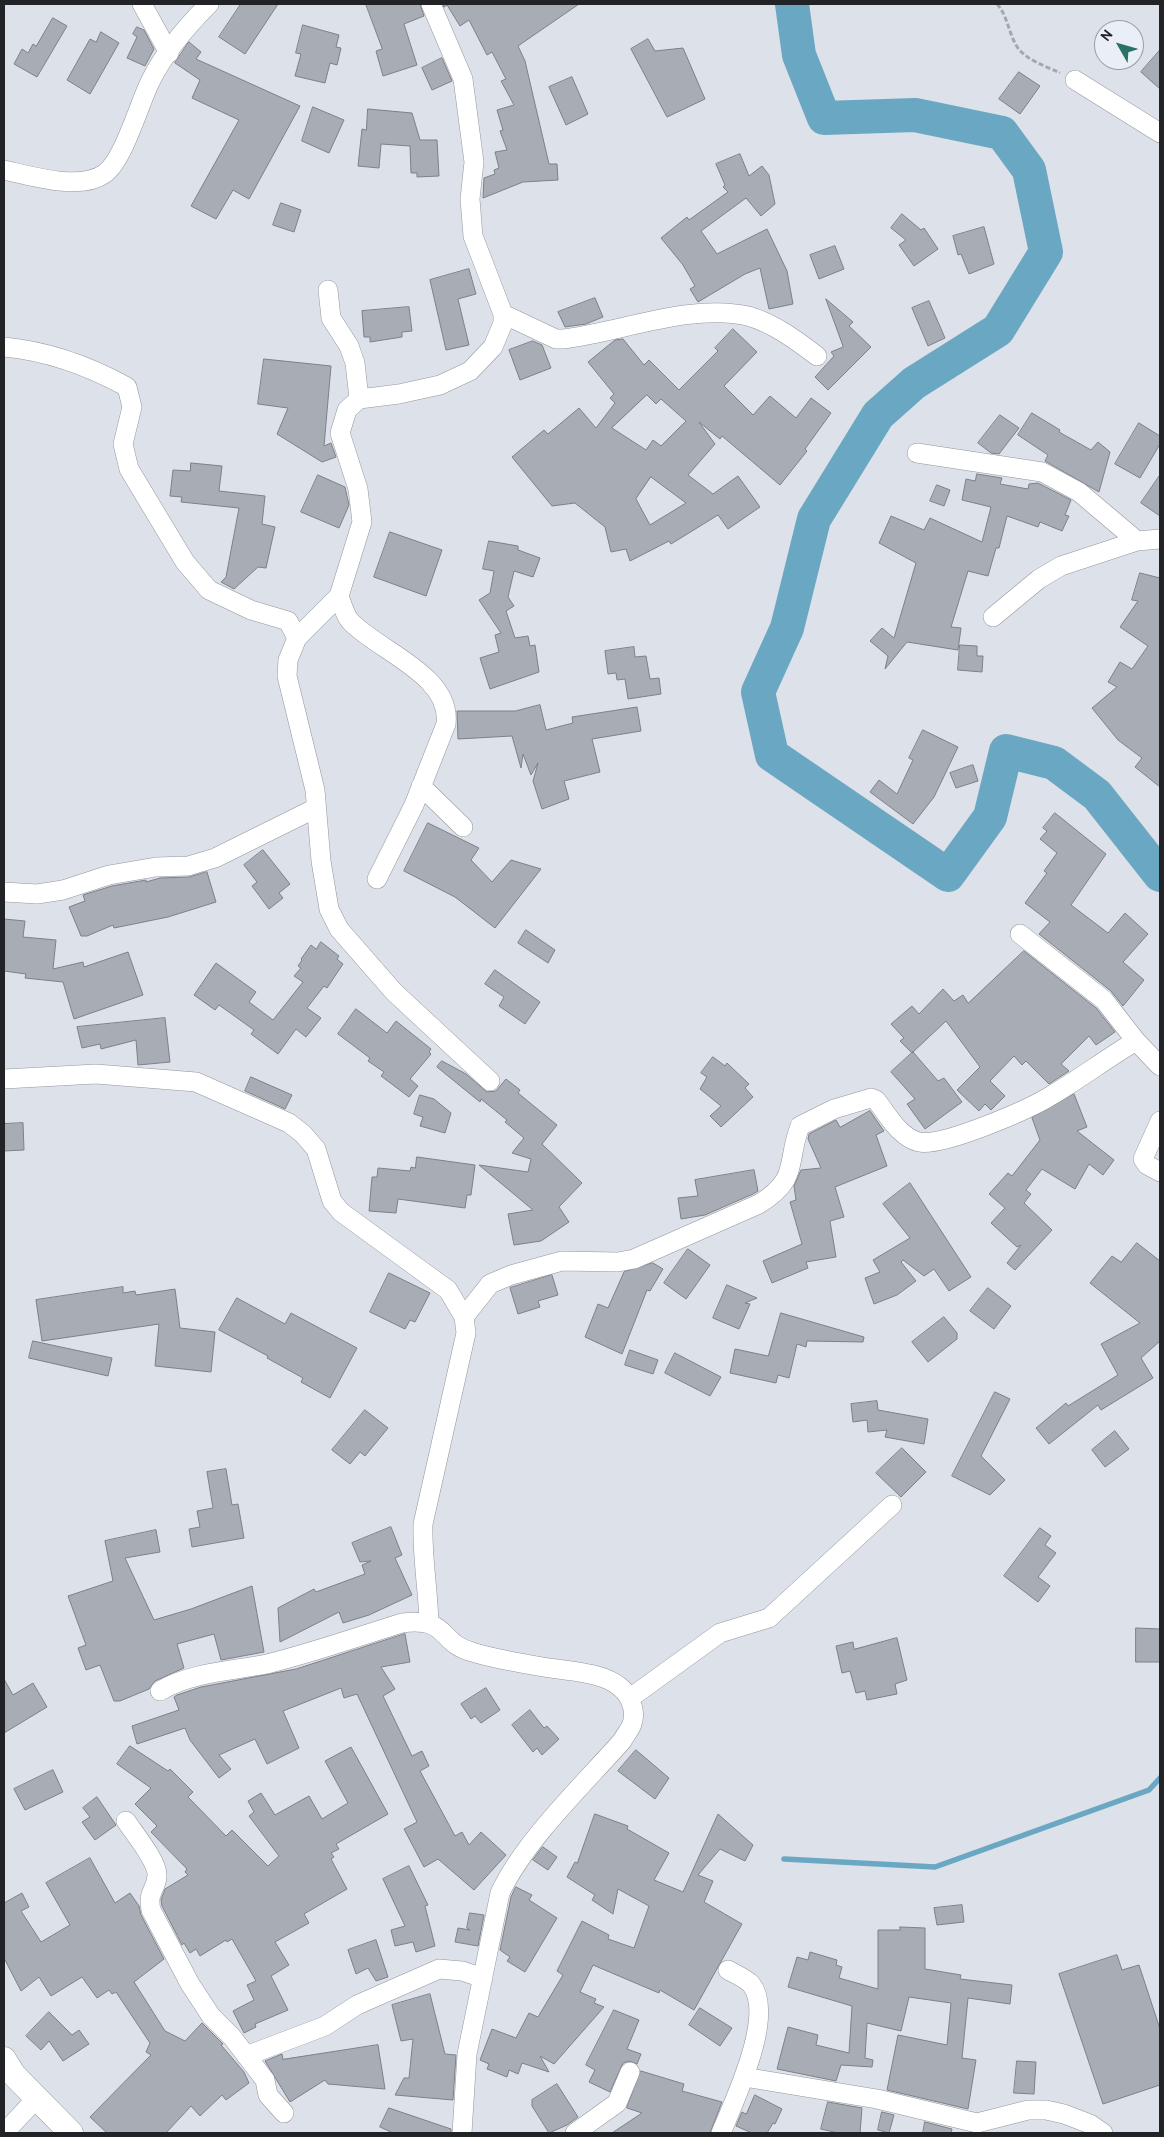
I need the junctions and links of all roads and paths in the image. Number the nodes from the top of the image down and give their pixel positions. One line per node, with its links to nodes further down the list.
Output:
1 (142, 4): 5 (street)
2 (210, 4): 5 (street)
3 (431, 4): 10 (street)
4 (997, 4): 6 (path)
5 (168, 53): 8 (street)
6 (1075, 80): 7 (street)
7 (1160, 133)
8 (4, 170)
9 (328, 290): 13 (street)
10 (503, 314): 12 (street); 13 (street)
11 (4, 347): 19 (street)
12 (817, 356)
13 (359, 399): 17 (street)
14 (917, 453): 16 (street)
15 (1160, 539): 16 (street)
16 (1137, 542): 18 (street)
17 (340, 596): 19 (street); 20 (street)
18 (993, 617)
19 (297, 638): 21 (street)
20 (421, 786): 22 (street); 23 (street)
21 (316, 808): 24 (street); 29 (street)
22 (463, 827)
23 (377, 879)
24 (4, 892)
25 (1020, 934): 26 (street)
26 (1136, 1040): 27 (street); 32 (street)
27 (1160, 1066)
28 (4, 1079): 32 (street)
29 (490, 1081)
30 (1160, 1121): 31 (street)
31 (1160, 1172)
32 (464, 1317): 34 (street)
33 (892, 1505): 36 (street)
34 (429, 1623): 35 (street); 36 (street)
35 (160, 1691)
36 (630, 1698): 39 (street)
37 (126, 1821): 40 (street)
38 (728, 1970): 43 (street)
39 (483, 1978): 40 (street); 48 (street)
40 (246, 2056): 45 (street)
41 (4, 2059): 44 (main road)
42 (630, 2072): 49 (street)
43 (744, 2077): 50 (street); 51 (street)
44 (36, 2099): 46 (street); 47 (main road)
45 (284, 2113)
46 (4, 2133)
47 (71, 2133)
48 (462, 2133)
49 (575, 2133)
50 (721, 2133)
51 (1103, 2133)

